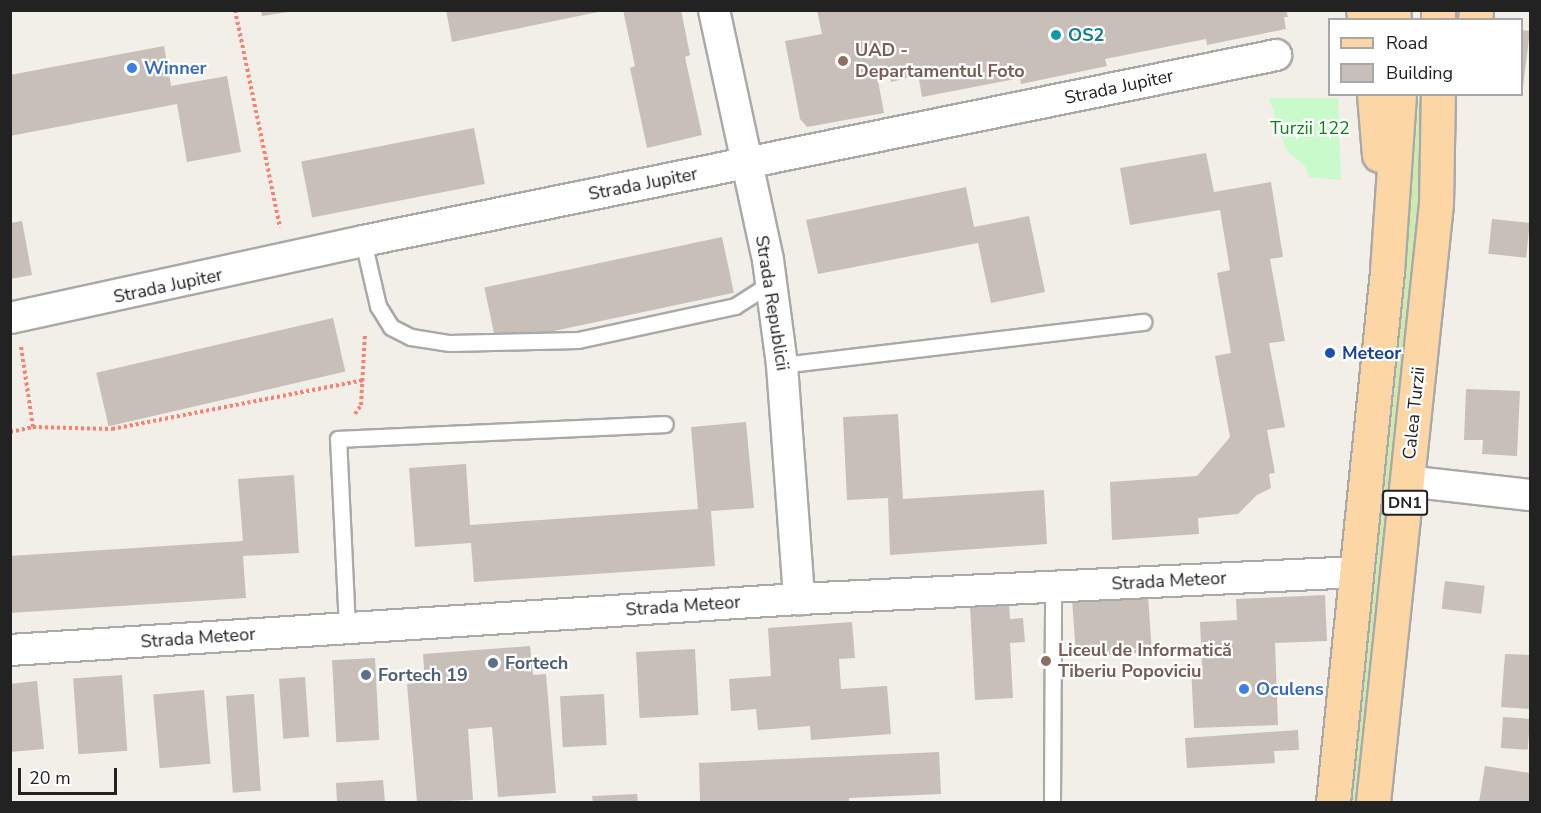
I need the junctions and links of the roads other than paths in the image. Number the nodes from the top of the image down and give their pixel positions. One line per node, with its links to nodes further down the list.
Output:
1 (714, 10): 7 (street, Strada Republicii)
2 (1276, 55): 7 (street, Strada Jupiter)
3 (1374, 96): 10 (main road)
4 (1399, 96): 10 (main road, DN1)
5 (1438, 96): 8 (main road, Calea Turzii / DN1)
6 (1459, 96): 8 (main road, DN1)
7 (747, 163): 9 (street, Strada Jupiter); 11 (street, Strada Republicii)
8 (1436, 204): 16 (main road, Calea Turzii / DN1)
9 (363, 241): 11 (lane); 12 (street, Strada Jupiter)
10 (1387, 272): 18 (main road, DN1)
11 (771, 283): 14 (street, Strada Republicii)
12 (14, 317)
13 (1143, 322): 14 (lane)
14 (782, 365): 20 (street, Strada Republicii)
15 (665, 424): 21 (lane)
16 (1407, 481): 17 (street); 25 (main road, Calea Turzii / DN1)
17 (1530, 495)
18 (1357, 572): 19 (street, Strada Meteor); 24 (main road, DN1)
19 (1053, 587): 20 (street, Strada Meteor); 23 (lane)
20 (799, 599): 21 (street, Strada Meteor)
21 (347, 628): 22 (street, Strada Meteor)
22 (10, 650)
23 (1052, 802)
24 (1333, 802)
25 (1373, 802)

